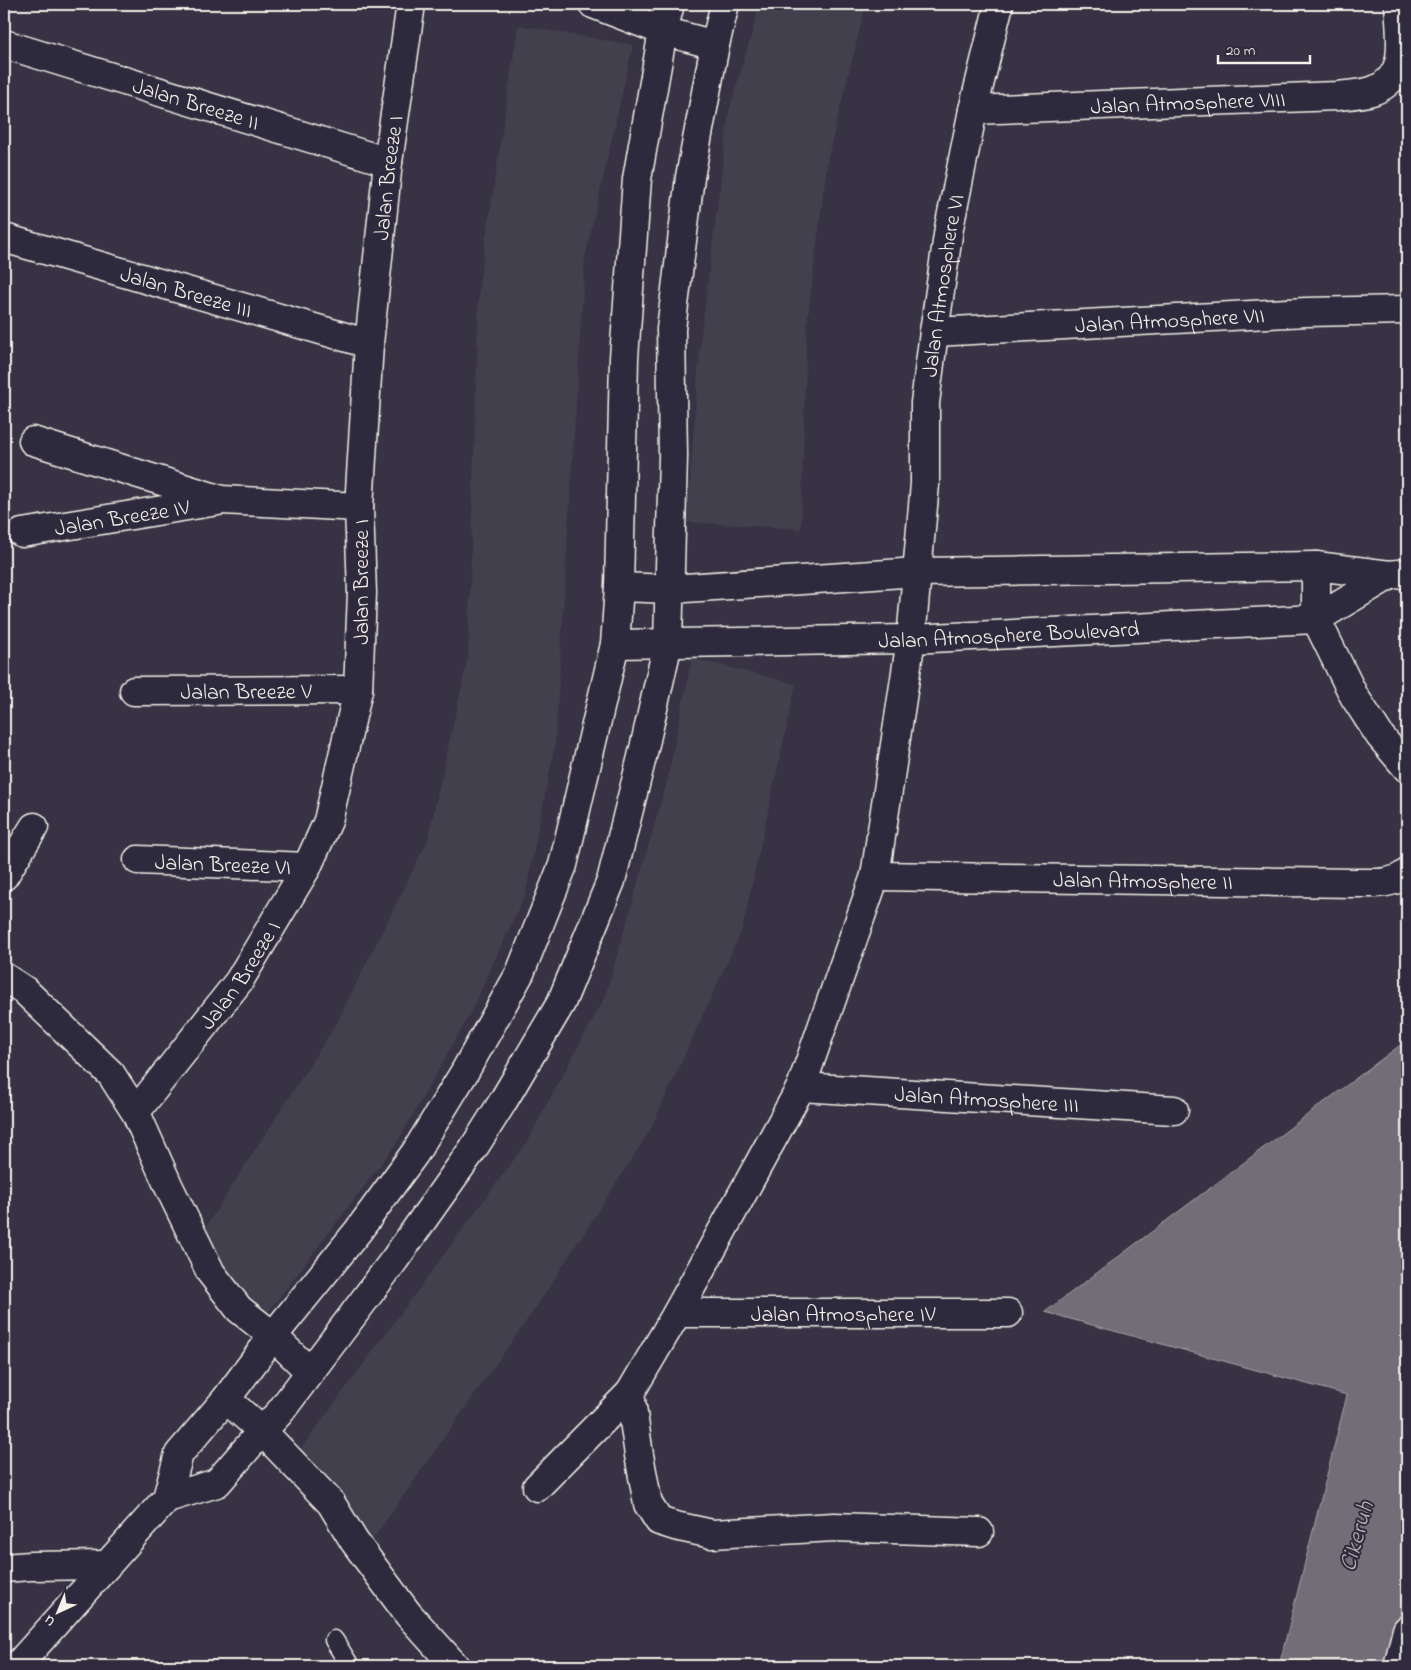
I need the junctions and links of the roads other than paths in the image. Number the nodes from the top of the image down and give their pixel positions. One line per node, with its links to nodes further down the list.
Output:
1 (411, 4): 11 (street, Jalan Breeze I)
2 (593, 4): 7 (street)
3 (670, 4): 7 (street)
4 (724, 4): 9 (street)
5 (999, 4): 10 (street, Jalan Atmosphere VI)
6 (1399, 4): 10 (street, Jalan Atmosphere VIII)
7 (663, 31): 9 (street); 23 (street)
8 (4, 44): 11 (street, Jalan Breeze II)
9 (715, 44): 24 (street)
10 (973, 110): 14 (street, Jalan Atmosphere VI)
11 (388, 162): 15 (street, Jalan Breeze I)
12 (4, 238): 15 (street, Jalan Breeze III)
13 (1407, 310): 14 (street, Jalan Atmosphere VII)
14 (934, 332): 21 (street, Jalan Atmosphere VI)
15 (369, 344): 18 (street, Jalan Breeze I)
16 (33, 441): 17 (street, Jalan Breeze IV)
17 (222, 500): 18 (street, Jalan Breeze IV); 19 (street, Jalan Breeze IV)
18 (360, 507): 29 (street, Jalan Breeze I)
19 (22, 533)
20 (1316, 566): 21 (street, Jalan Atmosphere Boulevard); 22 (street, Jalan Atmosphere Boulevard); 25 (street)
21 (917, 572): 24 (street, Jalan Atmosphere Boulevard); 26 (street, Jalan Atmosphere VI)
22 (1398, 574): 25 (street, Jalan Atmosphere Boulevard)
23 (619, 586): 24 (street, Jalan Atmosphere Boulevard); 28 (street)
24 (671, 588): 27 (street)
25 (1316, 619): 26 (street, Jalan Atmosphere Boulevard); 31 (street)
26 (911, 639): 27 (street, Jalan Atmosphere Boulevard); 37 (street, Jalan Atmosphere VI)
27 (668, 643): 28 (street, Jalan Atmosphere Boulevard); 45 (street)
28 (615, 644): 44 (street)
29 (358, 690): 30 (street, Jalan Breeze V); 34 (street, Jalan Breeze I)
30 (134, 691)
31 (1407, 768)
32 (34, 827): 36 (street)
33 (138, 860): 34 (street, Jalan Breeze VI)
34 (307, 867): 40 (street, Jalan Breeze I)
35 (1407, 873): 37 (street, Jalan Atmosphere II)
36 (4, 876)
37 (874, 876): 39 (street, Jalan Atmosphere VI)
38 (4, 977): 44 (street)
39 (801, 1087): 41 (street, Jalan Atmosphere III); 42 (street, Jalan Atmosphere VI)
40 (142, 1104)
41 (1174, 1110)
42 (678, 1313): 43 (street, Jalan Atmosphere IV); 46 (street, Jalan Atmosphere VI)
43 (1008, 1313)
44 (273, 1336): 45 (street); 47 (street)
45 (310, 1372): 48 (street)
46 (630, 1393): 49 (street, Jalan Atmosphere VI); 51 (street)
47 (226, 1399): 48 (street); 50 (street)
48 (262, 1431): 50 (street); 59 (street)
49 (537, 1487)
50 (167, 1498): 52 (street)
51 (980, 1532)
52 (107, 1565): 53 (street); 57 (street)
53 (4, 1568)
54 (1407, 1630): 56 (street)
55 (334, 1640): 58 (lane)
56 (1402, 1663)
57 (17, 1666)
58 (350, 1666)
59 (455, 1666)

